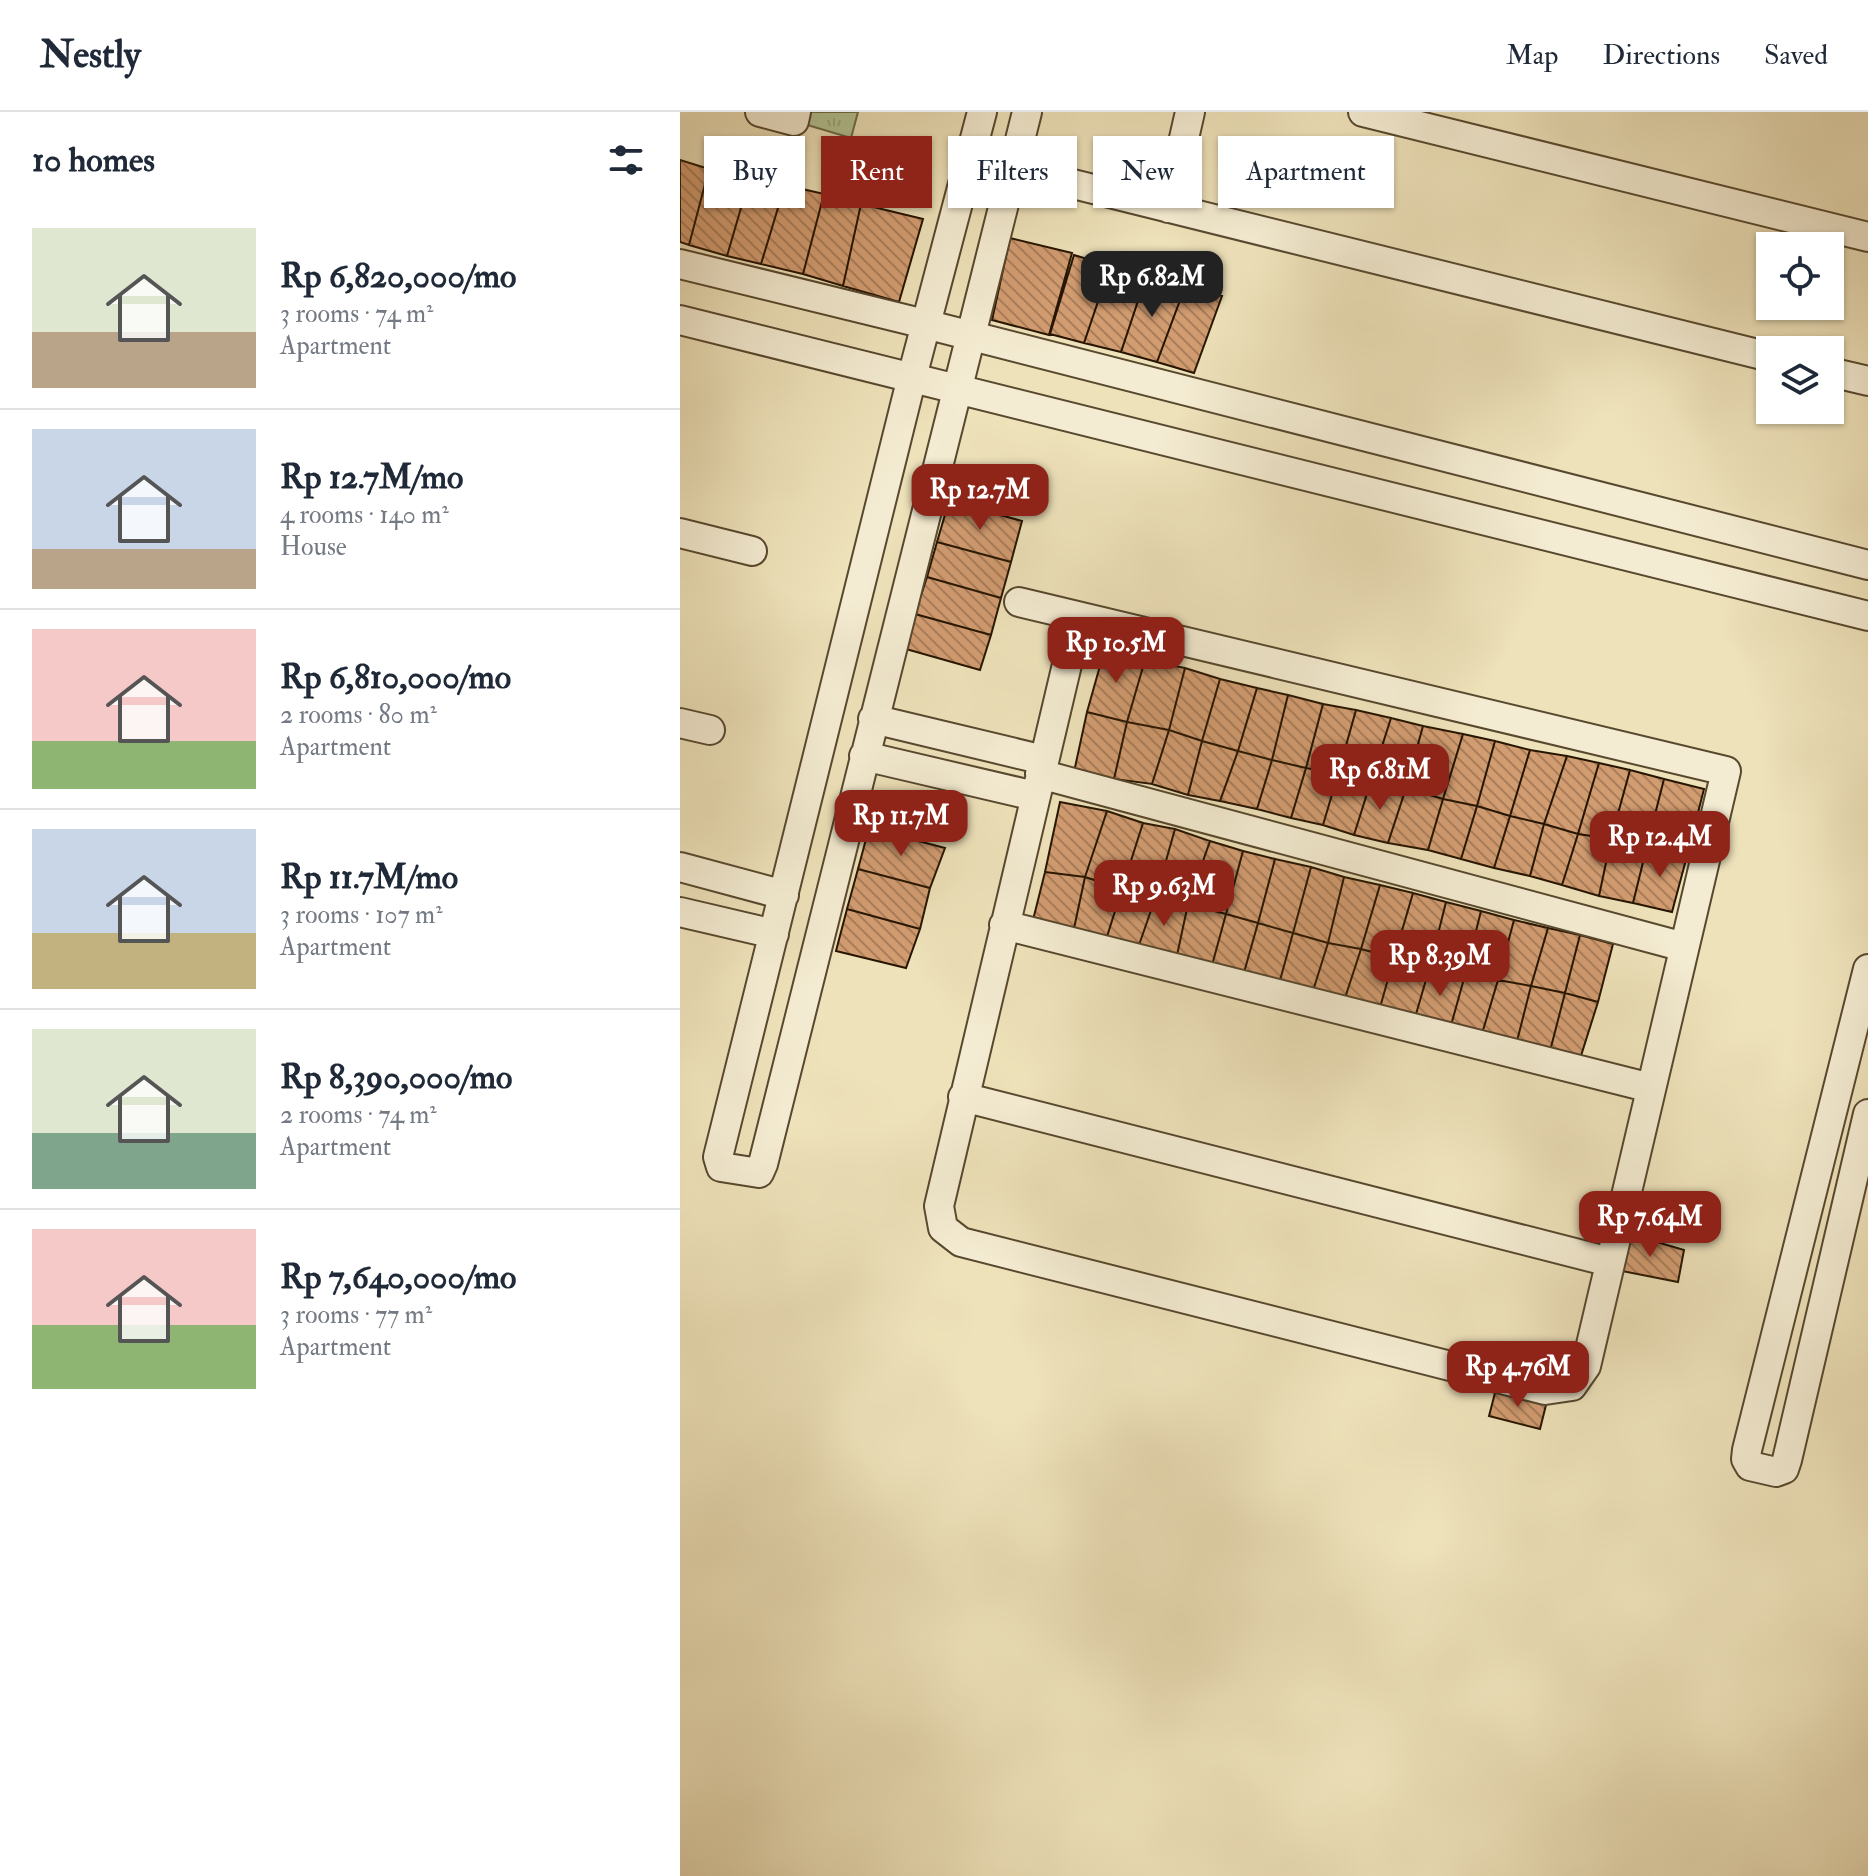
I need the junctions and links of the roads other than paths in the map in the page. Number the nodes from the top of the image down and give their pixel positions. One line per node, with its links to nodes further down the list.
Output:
1 (760, 112): 2 (street)
2 (796, 112)
3 (982, 112): 12 (street)
4 (1027, 112): 13 (street)
5 (1190, 112): 7 (street)
6 (1363, 112): 9 (street)
7 (1184, 136)
8 (1168, 208): 14 (street)
9 (1868, 237)
10 (680, 264): 12 (street)
11 (680, 320): 16 (street)
12 (925, 324): 13 (street); 16 (street)
13 (970, 336): 18 (street); 21 (street)
14 (1756, 354)
15 (1844, 375): 17 (street)
16 (912, 377): 18 (street); 30 (street)
17 (1868, 381)
18 (958, 388): 23 (street); 25 (street)
19 (680, 533): 20 (street)
20 (752, 551)
21 (1868, 565)
22 (1019, 602): 24 (street)
23 (1868, 616)
24 (1078, 618): 29 (street); 37 (street)
25 (873, 719): 28 (street); 29 (street)
26 (680, 723): 27 (street)
27 (710, 730)
28 (864, 756): 29 (street); 31 (street)
29 (1040, 777): 35 (street); 37 (street)
30 (807, 805): 31 (street); 33 (street)
31 (849, 813): 36 (street)
32 (680, 867): 33 (street)
33 (784, 895): 36 (street)
34 (680, 912): 36 (street)
35 (1004, 925): 39 (street); 40 (street)
36 (774, 934)
37 (1684, 947): 39 (street)
38 (1868, 969): 41 (street)
39 (1651, 1088): 43 (street)
40 (963, 1097): 43 (street); 43 (street)
41 (1832, 1104): 42 (street); 42 (street)
42 (1868, 1114)
43 (1610, 1262)

